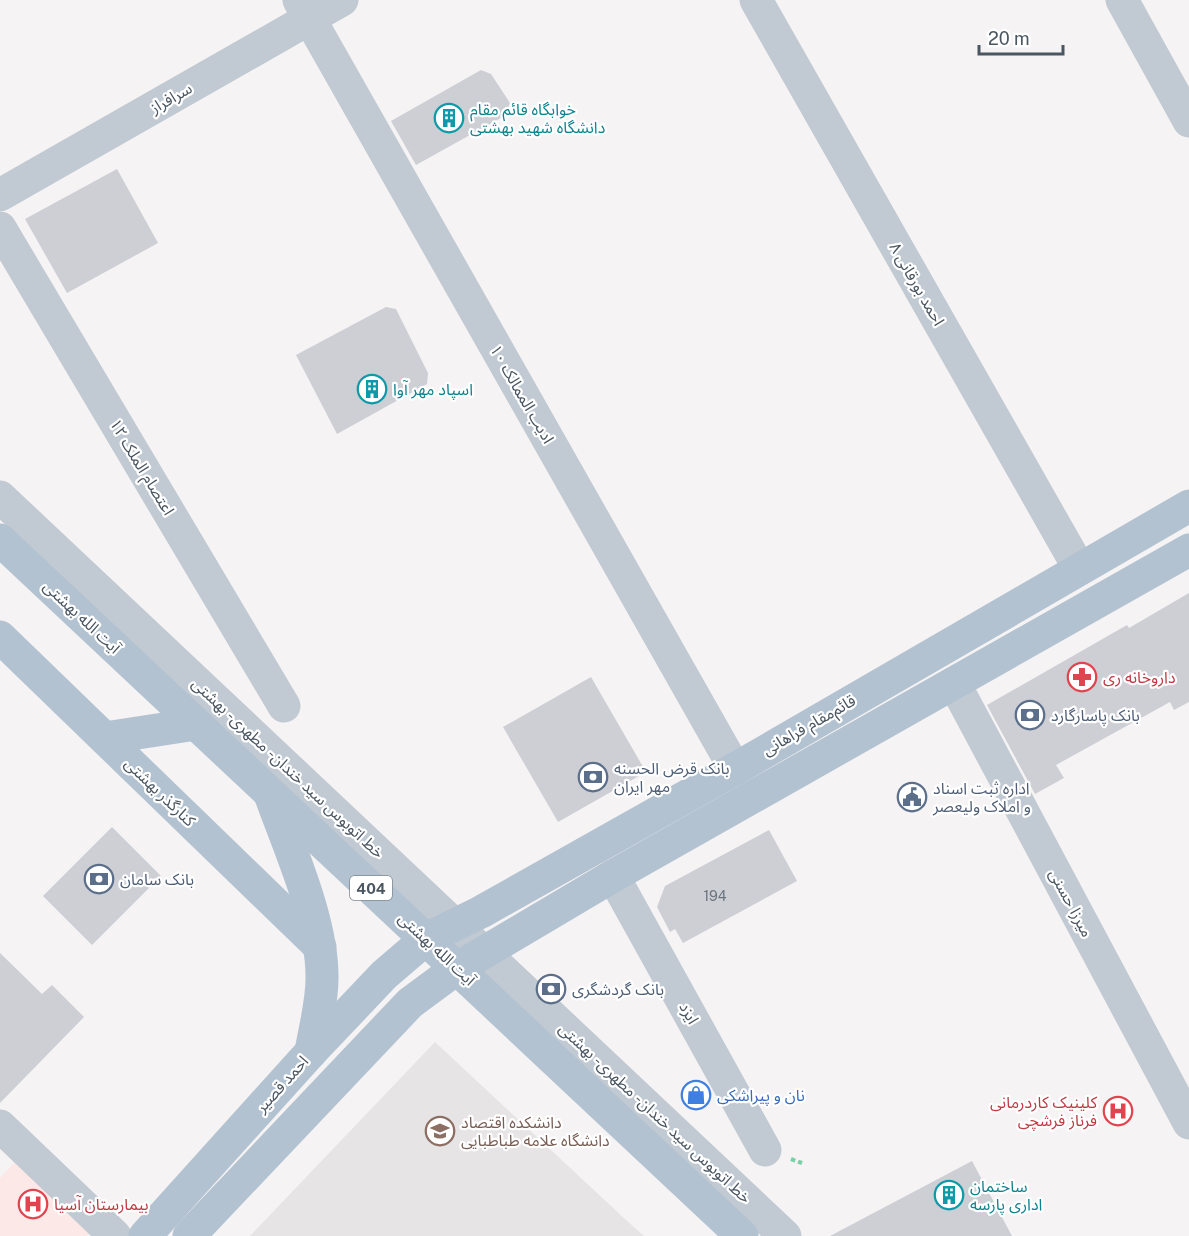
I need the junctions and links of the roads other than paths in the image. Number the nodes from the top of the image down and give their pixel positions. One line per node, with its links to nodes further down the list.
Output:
1 (342, 0): 4 (street, سرافراز)
2 (756, 0): 12 (street, احمد بورقانی ۸)
3 (1122, 0): 5 (street)
4 (304, 9): 6 (street, سرافراز); 18 (street, ادیب الممالک ۱۰)
5 (1189, 121)
6 (0, 195)
7 (0, 228): 15 (street, اعتصام الملک ۱۲)
8 (0, 497): 21 (street, خط اتوبوس سید خندان - مطهری - بهشتی)
9 (1189, 506): 12 (main road, قائم‌مقام فراهانی)
10 (0, 540): 16 (main road, آیت الله بهشتی / 404)
11 (1189, 550): 14 (main road)
12 (1079, 568): 18 (main road, قائم‌مقام فراهانی)
13 (0, 637): 17 (main road, کنارگذر بهشتی)
14 (954, 683): 20 (main road); 26 (street, میرزا حسنی)
15 (284, 706)
16 (196, 724): 17 (main road); 19 (main road, آیت الله بهشتی / 404)
17 (105, 738): 23 (main road, کنارگذر بهشتی)
18 (735, 769): 21 (main road, قائم‌مقام فراهانی)
19 (269, 792): 22 (main road, آیت الله بهشتی / 404); 23 (main road)
20 (613, 876): 24 (main road); 28 (street, ایزد)
21 (454, 925): 22 (main road, قائم‌مقام فراهانی); 24 (street, خط اتوبوس سید خندان - مطهری - بهشتی)
22 (426, 939): 24 (main road, آیت الله بهشتی / 404); 25 (main road, احمد قصیر)
23 (320, 947): 25 (main road)
24 (469, 960): 31 (main road); 32 (main road, آیت الله بهشتی / 404); 33 (street, خط اتوبوس سید خندان - مطهری - بهشتی)
25 (311, 1052): 30 (main road, احمد قصیر)
26 (1189, 1123)
27 (0, 1126): 29 (street)
28 (765, 1150)
29 (115, 1236)
30 (145, 1236)
31 (189, 1236)
32 (742, 1236)
33 (785, 1236)

